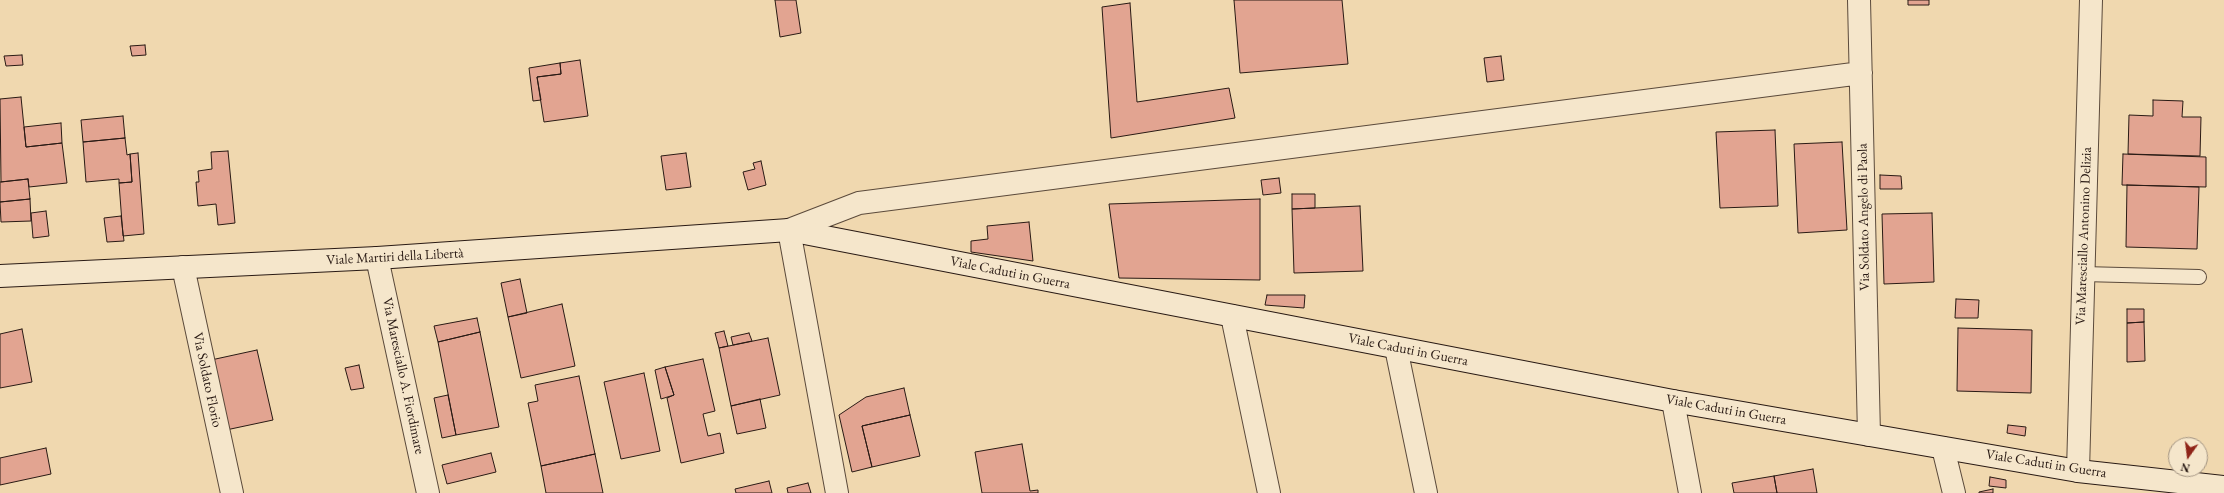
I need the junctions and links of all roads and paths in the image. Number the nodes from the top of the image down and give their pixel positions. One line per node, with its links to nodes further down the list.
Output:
1 (1859, 0): 3 (street, Via Soldato Angelo di Paola)
2 (2091, 0): 7 (street, Via Maresciallo Antonino Delizia)
3 (1860, 74): 4 (street); 13 (street, Via Soldato Angelo di Paola)
4 (789, 230): 5 (street, Viale Martiri della Libertà); 10 (street, Viale Caduti in Guerra); 19 (street)
5 (377, 258): 6 (street, Viale Martiri della Libertà); 18 (street, Via Maresciallo A. Fiordimare)
6 (182, 267): 8 (street, Viale Martiri della Libertà); 17 (street, Via Soldato Florio)
7 (2083, 274): 9 (lane); 15 (street, Via Maresciallo Antonino Delizia)
8 (0, 276)
9 (2199, 276)
10 (1232, 316): 11 (street, Viale Caduti in Guerra); 20 (street)
11 (1396, 348): 12 (street, Viale Caduti in Guerra); 21 (street)
12 (1673, 401): 13 (street, Viale Caduti in Guerra); 22 (street)
13 (1869, 435): 14 (street, Viale Caduti in Guerra)
14 (1943, 448): 15 (street, Viale Caduti in Guerra); 23 (street)
15 (2078, 471): 16 (street, Viale Caduti in Guerra)
16 (2224, 487)
17 (232, 493)
18 (428, 493)
19 (837, 493)
20 (1269, 493)
21 (1426, 493)
22 (1690, 493)
23 (1954, 493)

